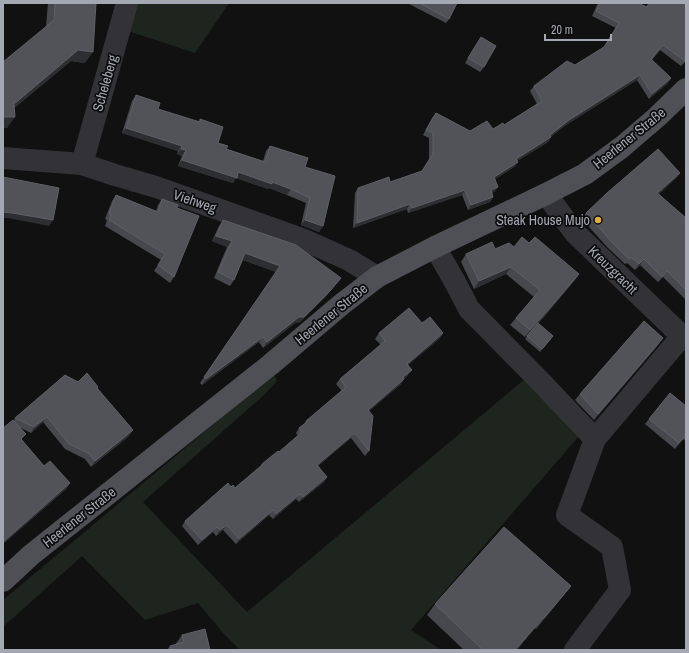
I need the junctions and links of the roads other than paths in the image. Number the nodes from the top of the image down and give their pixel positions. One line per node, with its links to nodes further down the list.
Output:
1 (127, 3): 4 (street, Scheleberg)
2 (686, 89): 5 (main road, Heerlener Straße)
3 (3, 158): 4 (street, Viehweg)
4 (82, 164): 7 (street, Viehweg)
5 (546, 194): 6 (main road, Heerlener Straße); 8 (street, Kreuzgracht)
6 (435, 247): 7 (main road, Heerlener Straße); 9 (street)
7 (377, 277): 10 (main road, Heerlener Straße)
8 (684, 338): 9 (street)
9 (595, 439): 11 (street)
10 (3, 581)
11 (575, 650)

